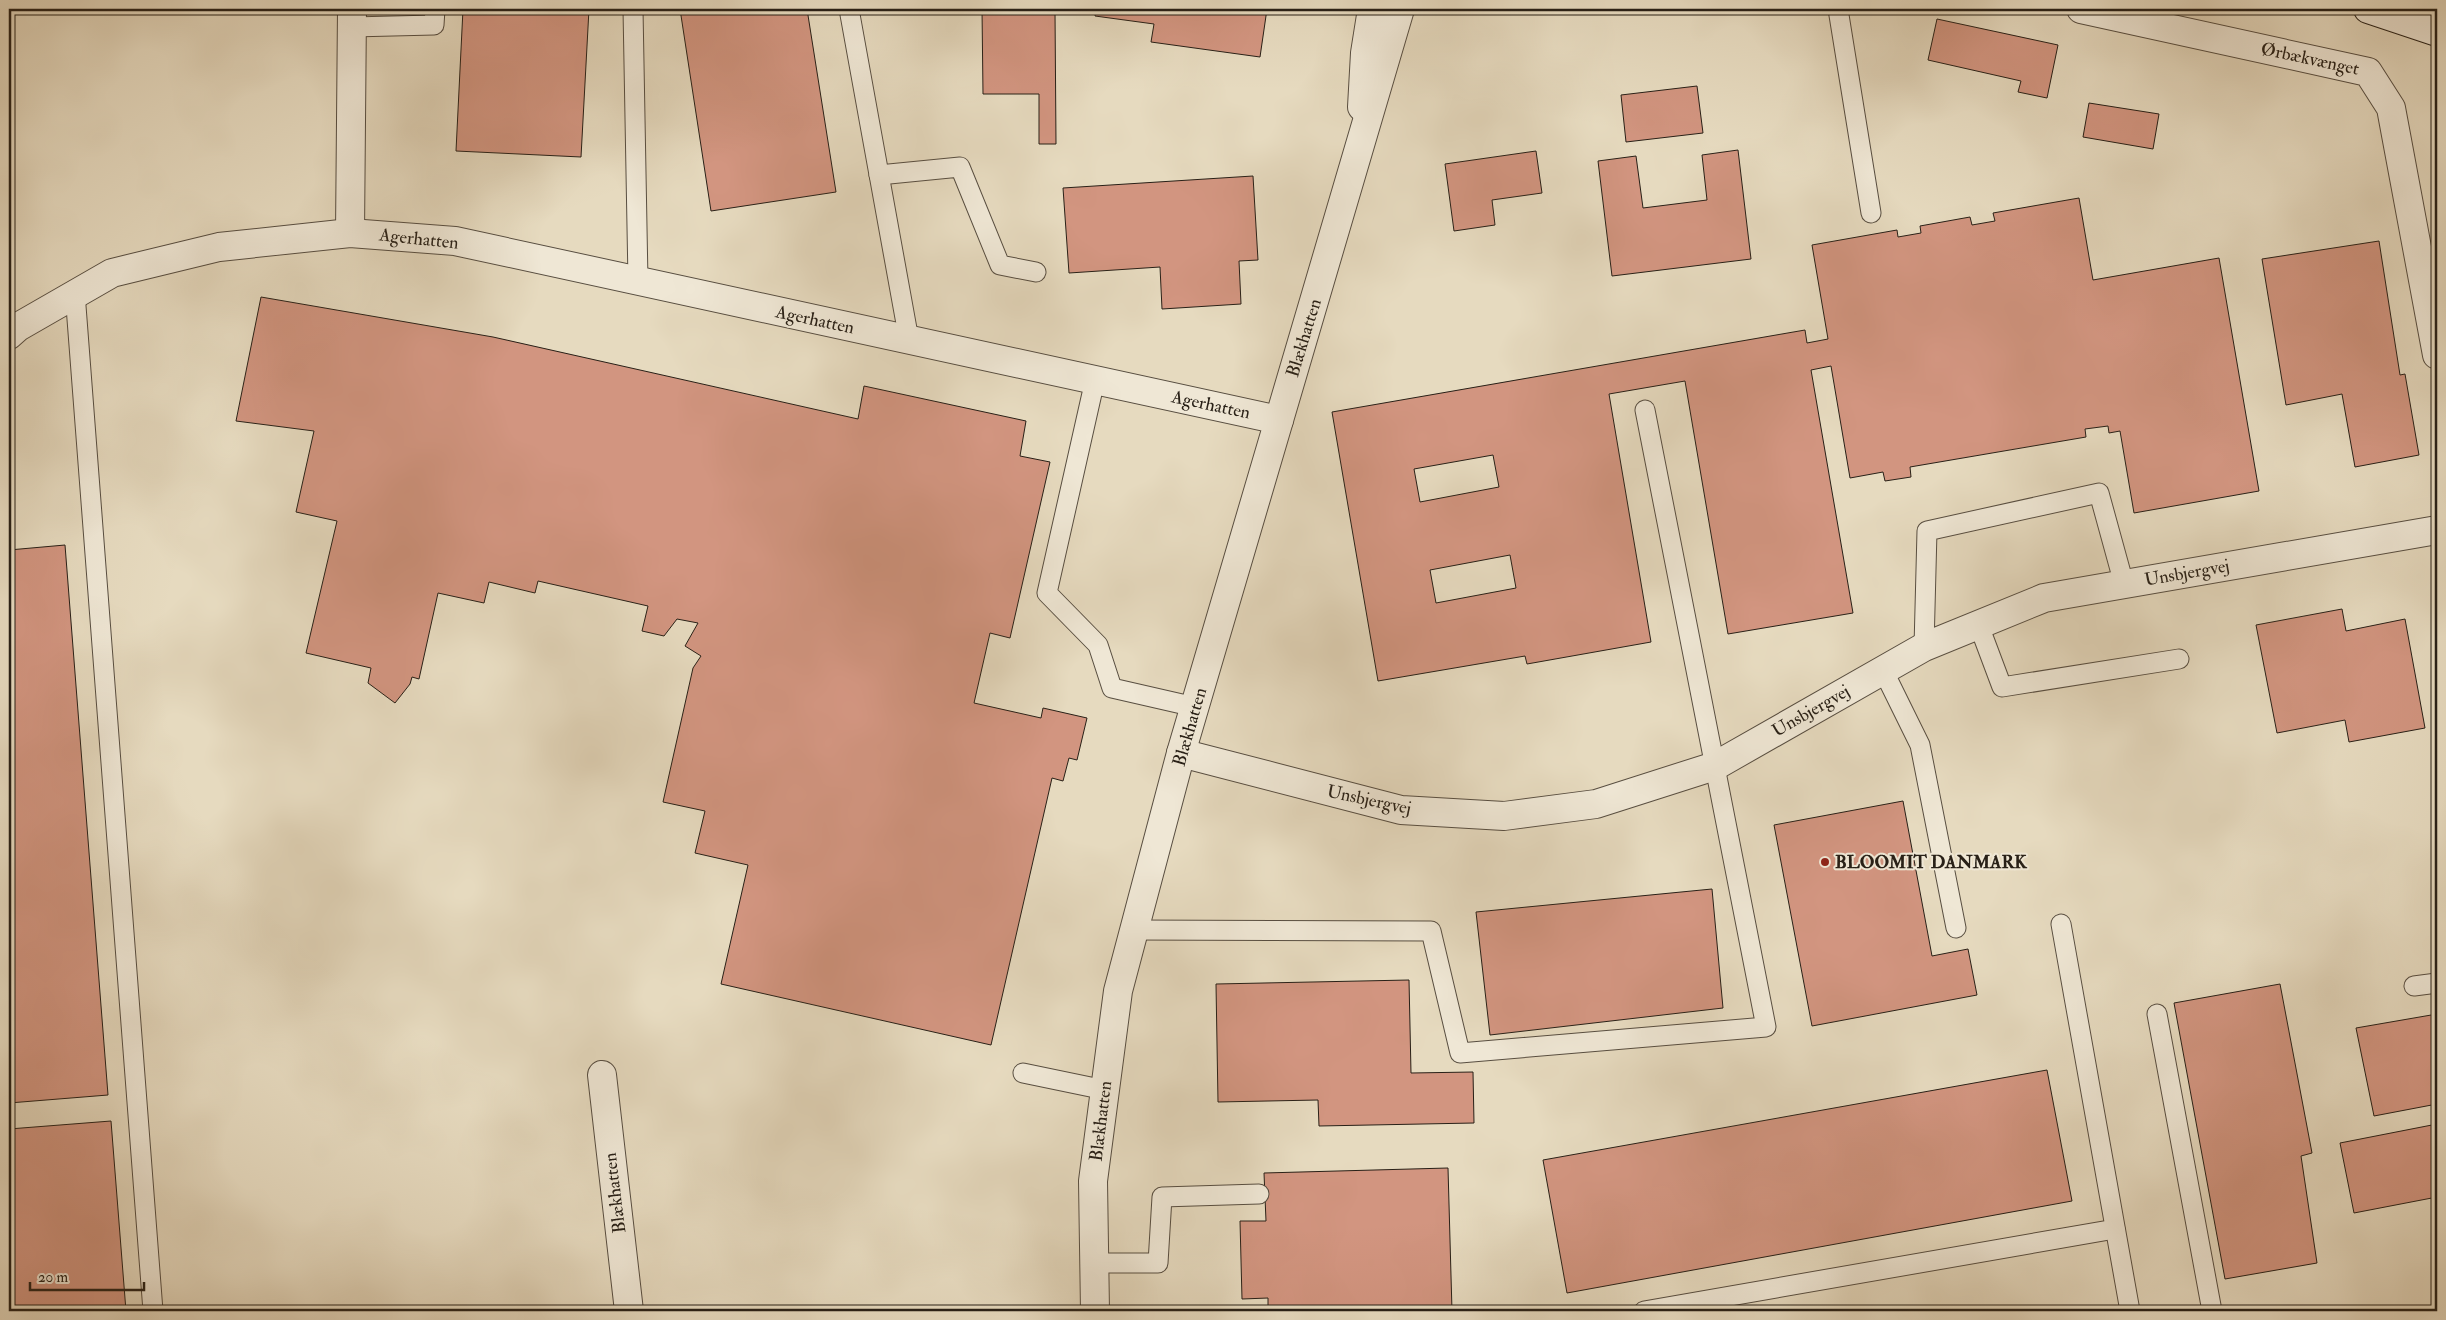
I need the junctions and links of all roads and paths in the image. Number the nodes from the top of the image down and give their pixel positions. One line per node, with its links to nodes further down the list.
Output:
1 (434, 9): 9 (lane)
2 (633, 9): 16 (lane)
3 (849, 9): 12 (lane)
4 (1372, 9): 11 (street, Blækhatten)
5 (1400, 9): 11 (street, Blækhatten)
6 (1838, 9): 13 (lane)
7 (2081, 9): 20 (street, Ørbækvænget)
8 (2368, 9): 10 (street)
9 (352, 18): 14 (street)
10 (2437, 32)
11 (1359, 156): 23 (street, Blækhatten)
12 (879, 175): 15 (lane); 19 (lane)
13 (1872, 213)
14 (350, 233): 16 (street, Agerhatten); 17 (street, Agerhatten)
15 (1036, 272)
16 (638, 281): 19 (street, Agerhatten)
17 (75, 293): 18 (street, Agerhatten); 45 (lane)
18 (9, 335)
19 (909, 340): 21 (street, Agerhatten)
20 (2437, 355)
21 (1095, 380): 23 (street, Agerhatten); 30 (lane)
22 (1645, 410): 32 (lane)
23 (1279, 420): 30 (street, Blækhatten)
24 (2437, 530): 25 (street, Unsbjergvej)
25 (2124, 584): 26 (street, Unsbjergvej); 27 (lane)
26 (1978, 624): 27 (street, Unsbjergvej); 28 (lane)
27 (1924, 647): 29 (street, Unsbjergvej)
28 (2179, 658)
29 (1883, 670): 32 (street, Unsbjergvej); 34 (lane)
30 (1195, 707): 31 (street, Blækhatten)
31 (1181, 754): 32 (street, Unsbjergvej); 35 (street, Blækhatten)
32 (1715, 766): 35 (lane)
33 (2061, 924): 43 (lane)
34 (1956, 928)
35 (1134, 930): 41 (street, Blækhatten)
36 (2437, 983): 37 (lane)
37 (2414, 986)
38 (2157, 1014): 50 (lane)
39 (1022, 1073): 41 (lane)
40 (602, 1075): 46 (street, Blækhatten)
41 (1105, 1090): 44 (street, Blækhatten)
42 (1259, 1194): 44 (lane)
43 (2115, 1230): 48 (lane); 49 (lane)
44 (1094, 1263): 47 (street, Blækhatten)
45 (154, 1311)
46 (629, 1311)
47 (1095, 1311)
48 (1644, 1311)
49 (2130, 1311)
50 (2212, 1311)

